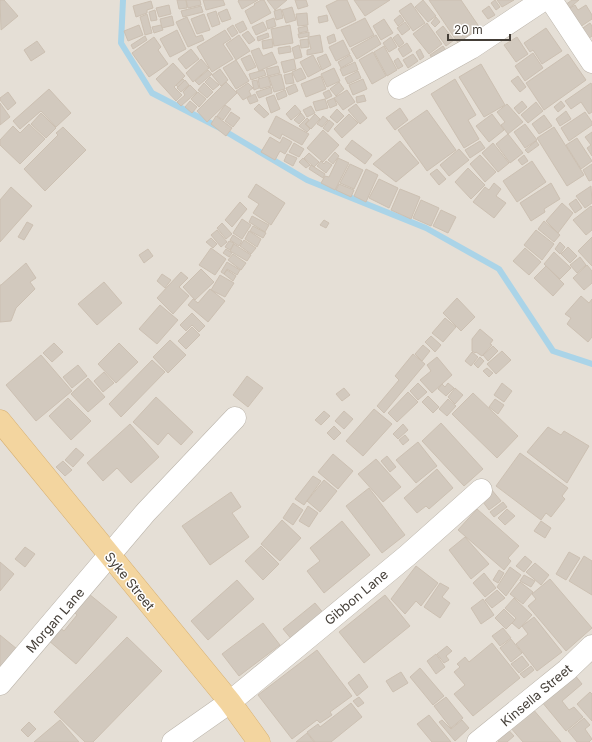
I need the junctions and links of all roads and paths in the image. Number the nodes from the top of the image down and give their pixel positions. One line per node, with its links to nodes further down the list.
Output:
1 (543, 0): 4 (street)
2 (551, 0): 3 (street)
3 (592, 62)
4 (399, 88)
5 (235, 418): 8 (street, Morgan Lane)
6 (0, 421): 8 (main road, Syke Street)
7 (482, 490): 11 (street, Gibbon Lane)
8 (109, 556): 10 (street, Morgan Lane); 11 (main road, Syke Street)
9 (592, 646): 14 (street, Kinsella Street)
10 (0, 684)
11 (230, 702): 12 (street, Gibbon Lane); 13 (main road, Syke Street)
12 (174, 742)
13 (259, 742)
14 (478, 742)

